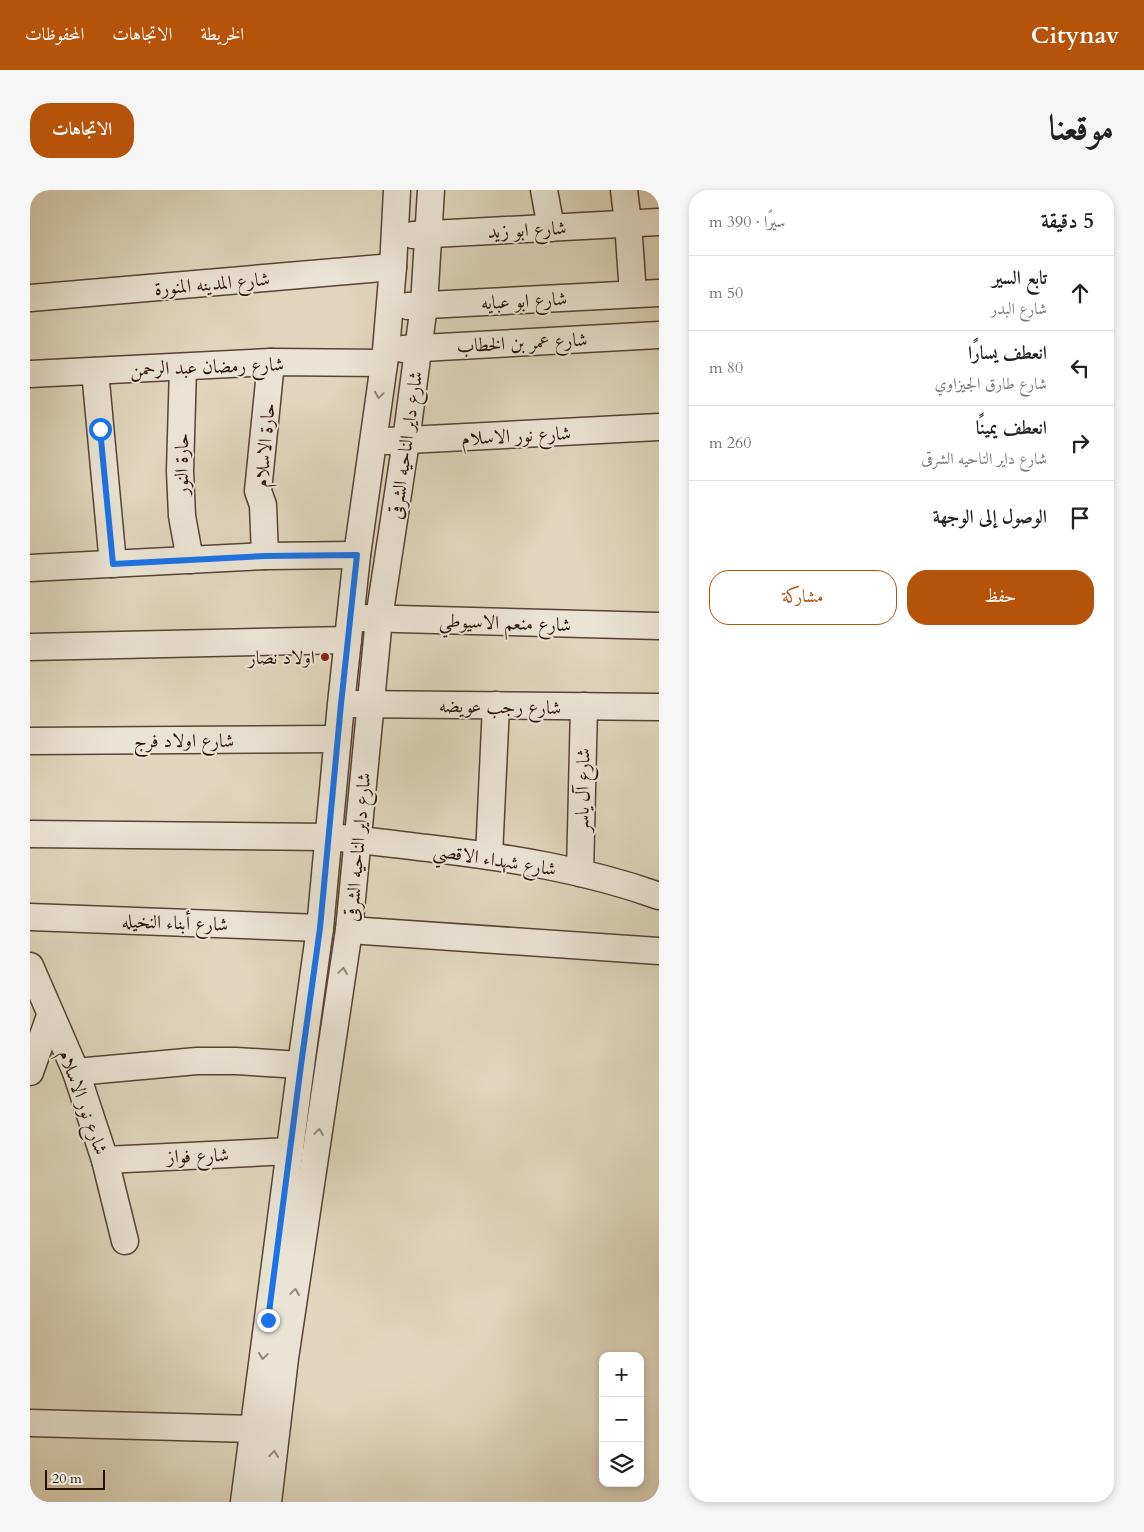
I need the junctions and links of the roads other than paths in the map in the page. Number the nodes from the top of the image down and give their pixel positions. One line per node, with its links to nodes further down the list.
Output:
1 (397, 190): 9 (street, شارع داير الناحيه الشرقى)
2 (431, 190): 8 (street, شارع داير الناحيه الشرقى)
3 (544, 190): 7 (street)
4 (624, 190): 6 (street)
5 (659, 222): 6 (street, شارع ابو زيد)
6 (628, 223): 7 (street, شارع ابو زيد); 12 (street)
7 (551, 228): 8 (street, شارع ابو زيد)
8 (429, 235): 9 (street, شارع ابو زيد); 14 (street, شارع داير الناحيه الشرقى)
9 (395, 236): 10 (street, شارع داير الناحيه الشرقى)
10 (393, 267): 13 (street, شارع المدينه المنورة); 15 (street, شارع داير الناحيه الشرقى)
11 (659, 293): 12 (street, شارع ابو عبايه)
12 (633, 294): 14 (street, شارع ابو عبايه)
13 (30, 298)
14 (424, 305): 15 (street, شارع ابو عبايه); 17 (street, شارع داير الناحيه الشرقى)
15 (390, 308): 18 (street, شارع داير الناحيه الشرقى)
16 (659, 335): 17 (street, شارع عمر بن الخطاب)
17 (419, 348): 18 (street, شارع عمر بن الخطاب); 24 (street, شارع داير الناحيه الشرقى)
18 (385, 357): 19 (street, شارع رمضان عبد الرحمن); 25 (street, شارع داير الناحيه الشرقى, one-way to 25)
19 (271, 362): 20 (street, شارع رمضان عبد الرحمن); 27 (street, حارة الاسلام)
20 (183, 367): 21 (street, شارع رمضان عبد الرحمن); 28 (street, حارة النور)
21 (95, 371): 22 (street, شارع رمضان عبد الرحمن); 29 (street)
22 (30, 374)
23 (659, 427): 24 (street, شارع نور الاسلام)
24 (406, 441): 25 (street, شارع نور الاسلام); 31 (street, شارع داير الناحيه الشرقى)
25 (373, 442): 26 (street, شارع داير الناحيه الشرقى)
26 (357, 555): 27 (street); 33 (street, شارع داير الناحيه الشرقى)
27 (265, 556): 28 (street)
28 (190, 560): 29 (street)
29 (113, 564): 30 (street)
30 (30, 568)
31 (379, 618): 32 (street, شارع منعم الاسيوطي); 33 (street, شارع منعم الاسيوطي); 36 (street, شارع داير الناحيه الشرقى)
32 (659, 626)
33 (349, 629): 34 (street, شارع منعم الاسيوطي); 35 (street, شارع داير الناحيه الشرقى)
34 (30, 647)
35 (341, 704): 36 (street, شارع رجب عويضه); 40 (street, شارع داير الناحيه الشرقى)
36 (370, 704): 37 (street, شارع رجب عويضه); 44 (street, شارع داير الناحيه الشرقى)
37 (496, 706): 38 (street, شارع رجب عويضه); 45 (street)
38 (584, 706): 39 (street, شارع رجب عويضه); 46 (street, شارع آل ياسر)
39 (659, 707)
40 (337, 739): 41 (street, شارع اولاد فرج); 43 (street, شارع داير الناحيه الشرقى)
41 (30, 741)
42 (30, 834): 43 (street, شارع شهداء الاقصي)
43 (329, 837): 44 (street, شارع شهداء الاقصي); 49 (street, شارع داير الناحيه الشرقى)
44 (358, 840): 45 (street, شارع شهداء الاقصي); 50 (street, شارع داير الناحيه الشرقى)
45 (489, 856): 46 (street, شارع شهداء الاقصي)
46 (580, 873): 47 (street, شارع شهداء الاقصي)
47 (659, 896)
48 (30, 917): 49 (street, شارع أبناء النخيله)
49 (320, 928): 54 (street, شارع داير الناحيه الشرقى)
50 (349, 930): 51 (street); 63 (street, شارع داير الناحيه الشرقى, one-way to 50)
51 (659, 951)
52 (30, 966): 53 (street, شارع نور الاسلام)
53 (50, 1016): 55 (street); 56 (street, شارع نور الاسلام)
54 (301, 1065): 56 (street); 57 (street, شارع داير الناحيه الشرقى)
55 (30, 1072)
56 (76, 1072): 58 (street, شارع نور الاسلام)
57 (290, 1151): 58 (street, شارع فواز); 61 (street, شارع داير الناحيه الشرقى, one-way to 61)
58 (105, 1160): 59 (street, شارع نور الاسلام)
59 (125, 1241)
60 (30, 1423): 61 (street)
61 (254, 1428): 62 (street, شارع داير الناحيه الشرقى)
62 (244, 1502)
63 (268, 1502)

